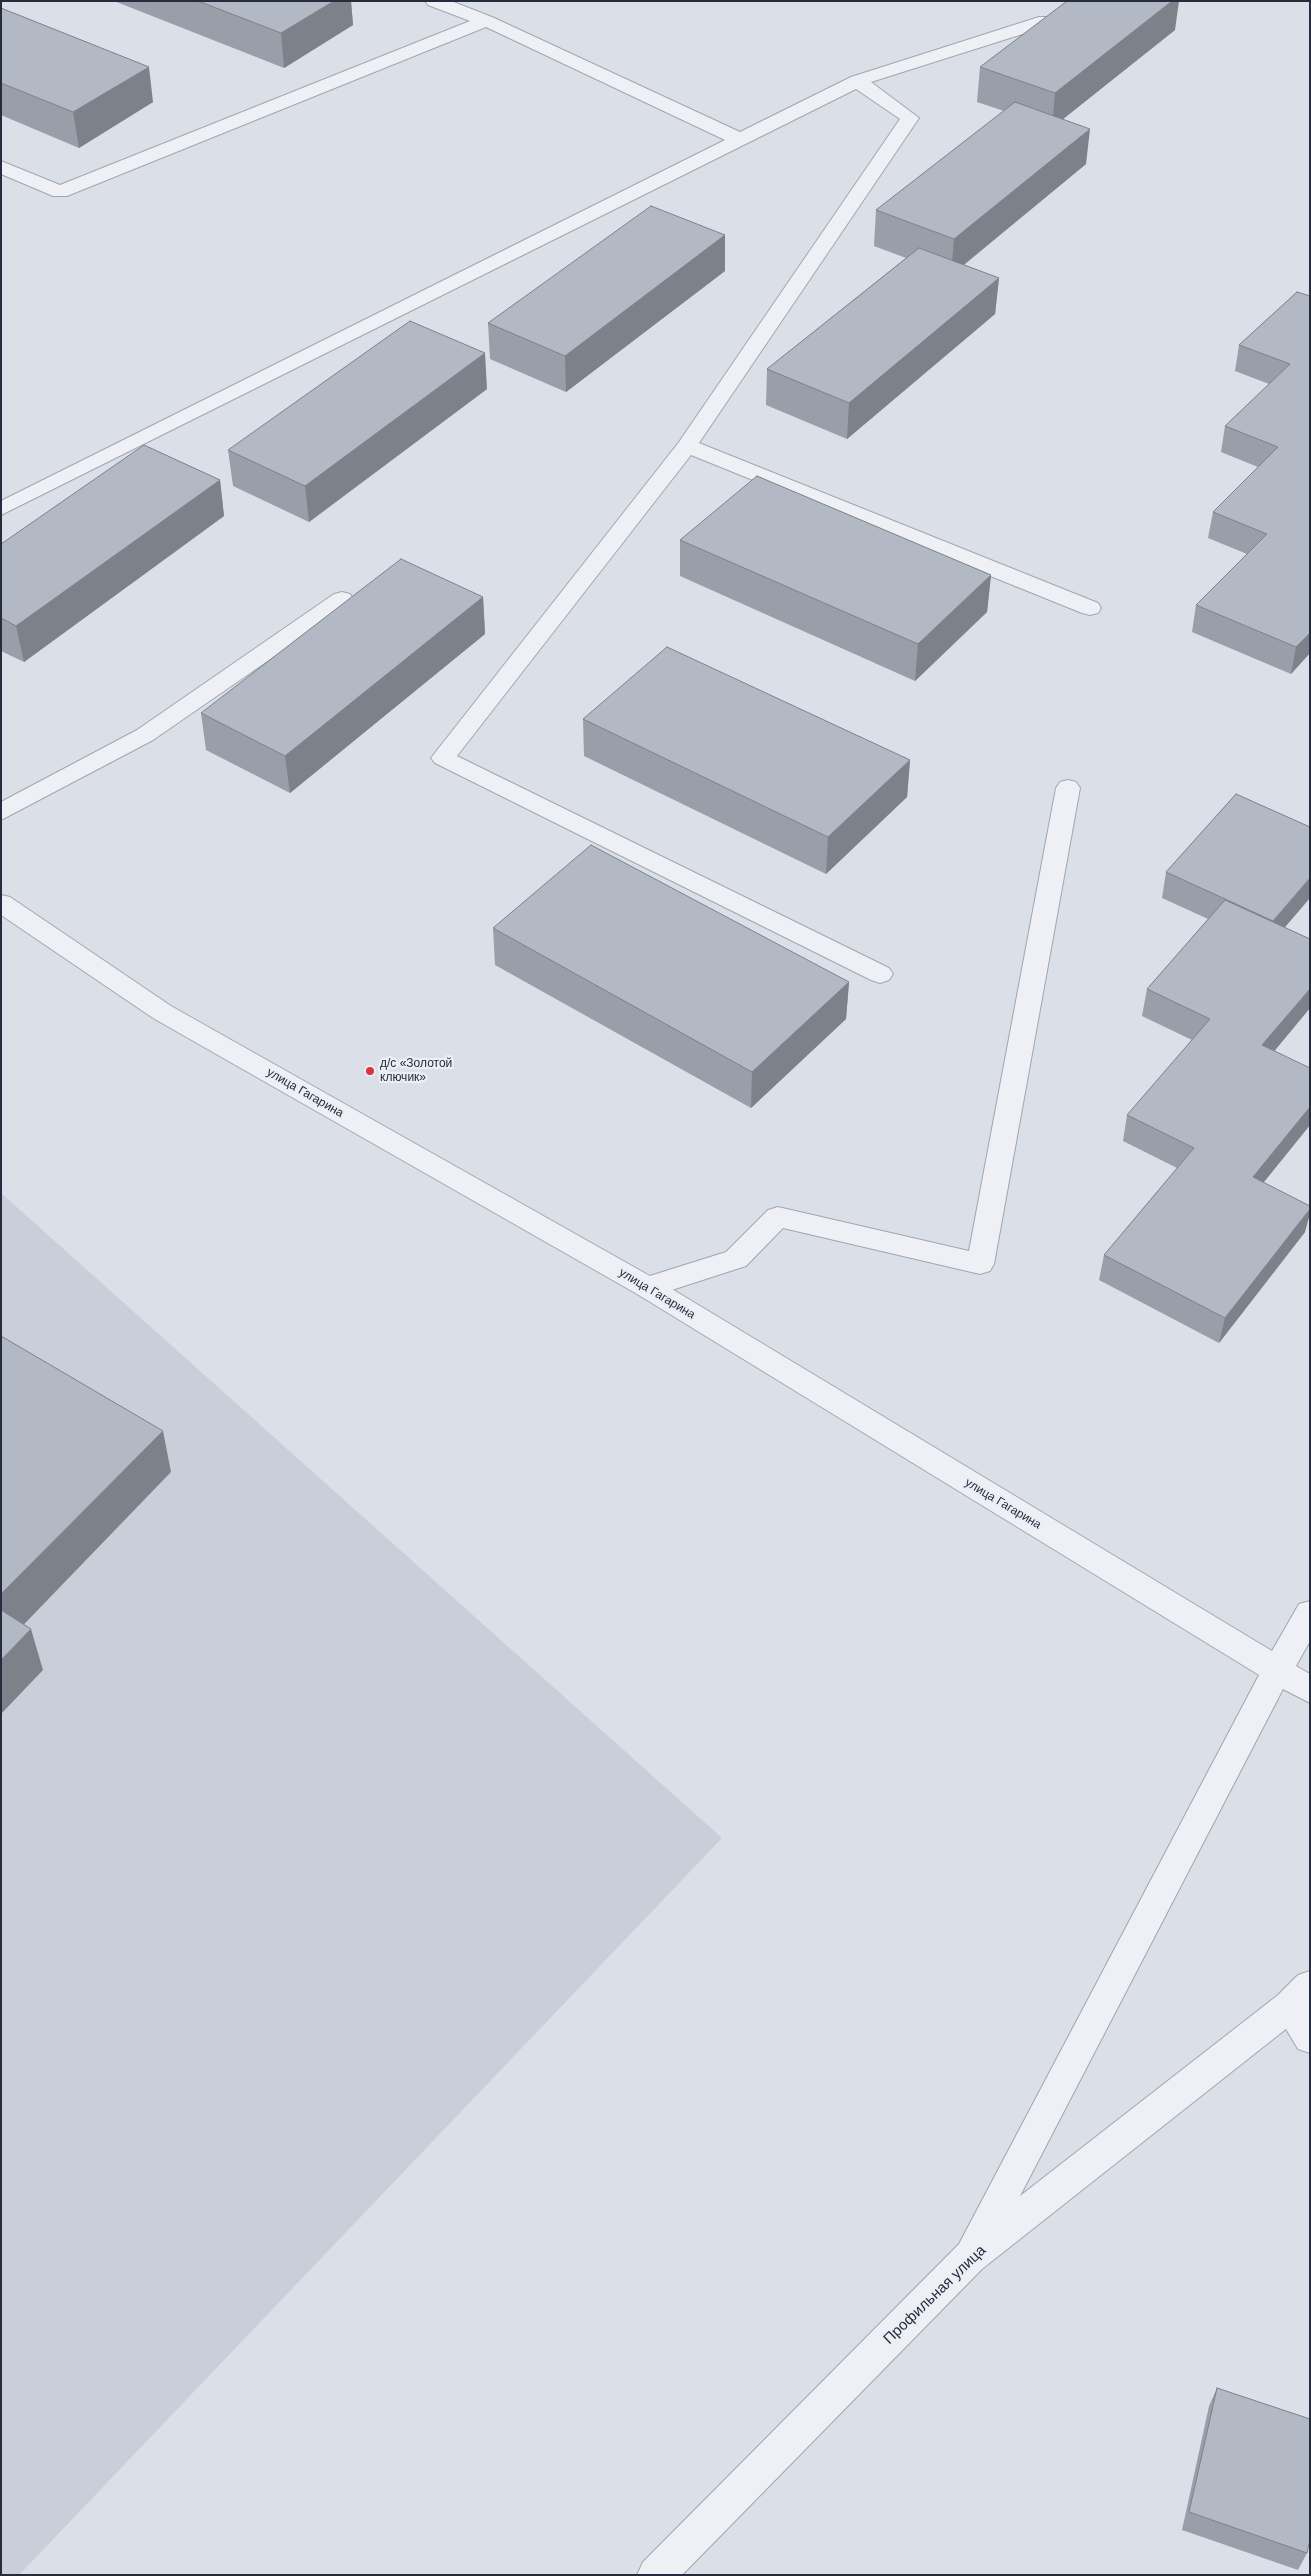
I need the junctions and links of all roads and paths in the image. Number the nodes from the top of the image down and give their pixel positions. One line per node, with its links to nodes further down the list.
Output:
1 (434, 1): 2 (street)
2 (486, 21): 5 (street); 6 (street)
3 (1045, 21): 4 (street)
4 (857, 81): 5 (street); 7 (street)
5 (742, 140): 8 (street)
6 (1, 167)
7 (687, 446): 10 (street); 14 (street)
8 (1, 509)
9 (342, 599): 12 (street)
10 (1090, 608)
11 (1068, 788): 15 (street)
12 (1, 812)
13 (1, 903): 15 (street, улица Гагарина)
14 (880, 974)
15 (647, 1287): 17 (street, улица Гагарина)
16 (1310, 1613): 17 (street)
17 (1276, 1670): 18 (street, улица Гагарина); 21 (street)
18 (1310, 1690)
19 (1300, 1996): 20 (street); 21 (street, Профильная улица)
20 (1310, 2038)
21 (970, 2257): 22 (street, Профильная улица)
22 (656, 2575)

